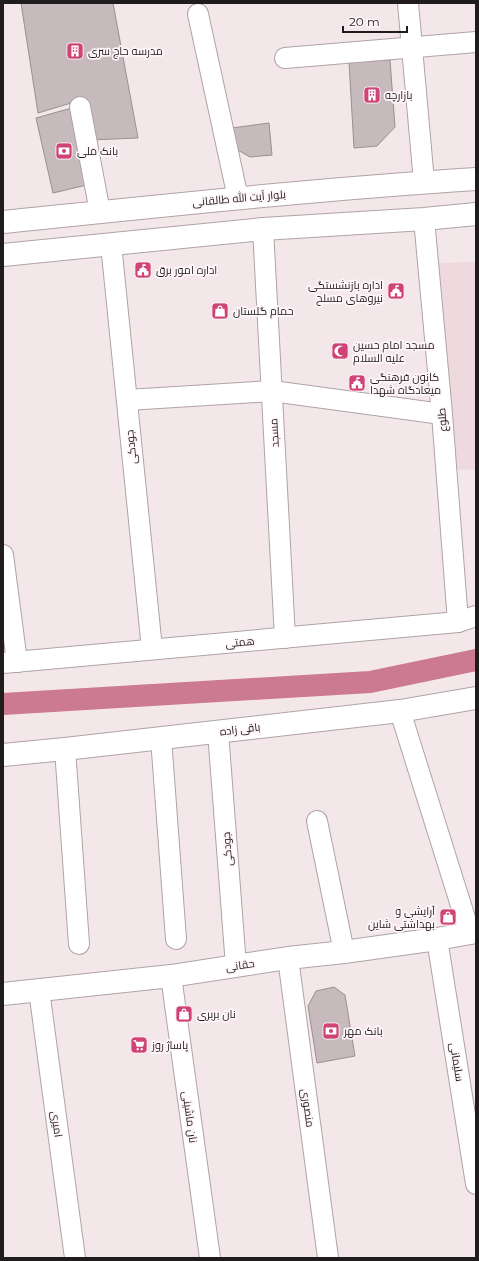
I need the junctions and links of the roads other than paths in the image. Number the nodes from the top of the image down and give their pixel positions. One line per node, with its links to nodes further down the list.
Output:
1 (408, 3): 4 (street)
2 (198, 14): 9 (street)
3 (476, 42): 4 (street)
4 (412, 47): 5 (street); 8 (street)
5 (285, 58)
6 (80, 107): 10 (street)
7 (476, 179): 8 (street, بلوار آیت الله طالقانی)
8 (424, 182): 9 (street, بلوار آیت الله طالقانی)
9 (238, 198): 10 (street, بلوار آیت الله طالقانی)
10 (100, 212): 13 (street, بلوار آیت الله طالقانی)
11 (476, 214): 12 (street)
12 (424, 219): 14 (street); 19 (street, طلوع)
13 (3, 222)
14 (263, 229): 15 (street); 17 (street, مسجد)
15 (111, 244): 16 (street); 18 (street, جودکی)
16 (3, 255)
17 (272, 391): 18 (street); 19 (street); 22 (street, مسجد)
18 (127, 400): 23 (street, جودکی)
19 (442, 414): 21 (street, طلوع)
20 (3, 555): 24 (street)
21 (467, 619): 22 (street, همتی)
22 (285, 638): 23 (street, همتی)
23 (152, 649): 24 (street, همتی)
24 (10, 662)
25 (476, 698): 26 (street, باقی زاده)
26 (400, 711): 27 (street, باقی زاده); 32 (street)
27 (218, 732): 28 (street, باقی زاده); 38 (street, جودکی)
28 (162, 738): 29 (street, باقی زاده); 33 (street)
29 (64, 749): 30 (street, باقی زاده); 35 (street)
30 (3, 755)
31 (317, 821): 36 (street)
32 (473, 933): 34 (street, حقانی)
33 (176, 939)
34 (437, 939): 36 (street, حقانی); 42 (street, سلیمانی)
35 (79, 944)
36 (344, 952): 37 (street, حقانی)
37 (288, 958): 38 (street, حقانی); 45 (street, منصوری)
38 (236, 966): 39 (street, حقانی)
39 (171, 976): 40 (street, حقانی); 44 (street, نان ماشینی)
40 (39, 990): 41 (street, حقانی); 43 (street, امیری)
41 (3, 994)
42 (476, 1184)
43 (76, 1258)
44 (210, 1258)
45 (328, 1258)

